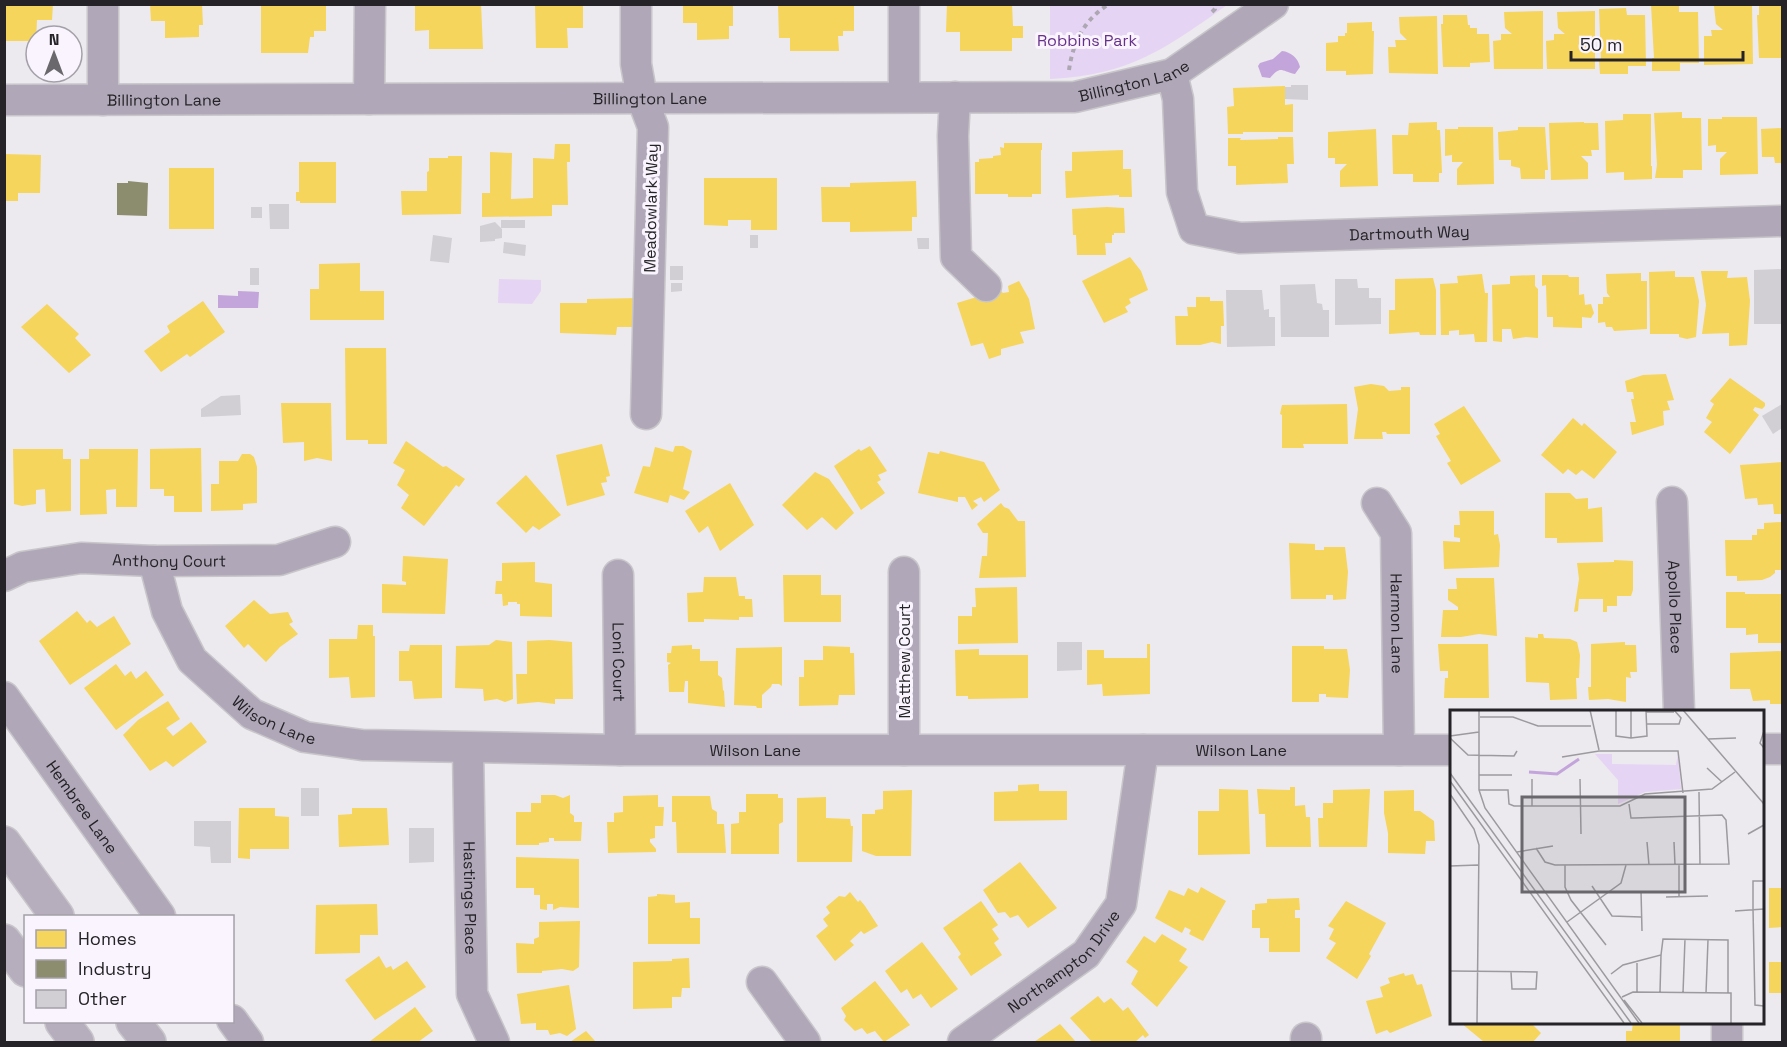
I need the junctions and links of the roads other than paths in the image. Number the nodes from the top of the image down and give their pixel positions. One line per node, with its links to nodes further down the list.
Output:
1 (103, 4): 12 (street)
2 (370, 4): 11 (street)
3 (636, 4): 9 (street, Meadowlark Way)
4 (904, 4): 7 (street)
5 (1273, 4): 6 (street, Billington Lane)
6 (1172, 74): 8 (street, Billington Lane); 13 (street, Dartmouth Way)
7 (904, 97): 8 (street, Billington Lane); 9 (street, Billington Lane)
8 (955, 97): 14 (street)
9 (642, 98): 11 (street, Billington Lane); 15 (street, Meadowlark Way)
10 (4, 99): 12 (street, Billington Lane)
11 (369, 99): 12 (street, Billington Lane)
12 (103, 100)
13 (1782, 221)
14 (986, 286)
15 (646, 414)
16 (1672, 502): 24 (street, Apollo Place)
17 (1377, 503): 31 (street, Harmon Lane)
18 (335, 542): 19 (street, Anthony Court)
19 (154, 561): 22 (street, Anthony Court); 25 (street, Wilson Lane)
20 (904, 572): 29 (street, Matthew Court)
21 (618, 575): 28 (street, Loni Court)
22 (4, 576)
23 (4, 697): 35 (street, Hembree Lane)
24 (1679, 710)
25 (468, 748): 28 (street, Wilson Lane); 46 (street, Hastings Place)
26 (1763, 749): 27 (street)
27 (1782, 749)
28 (620, 750): 29 (street, Wilson Lane)
29 (904, 750): 30 (street, Wilson Lane)
30 (1143, 750): 31 (street, Wilson Lane); 48 (street, Northampton Drive)
31 (1399, 750): 32 (street, Wilson Lane)
32 (1450, 750)
33 (4, 843): 34 (highway)
34 (56, 915)
35 (159, 915)
36 (4, 941): 37 (highway)
37 (24, 967)
38 (762, 982): 47 (street)
39 (63, 1023): 43 (highway)
40 (134, 1023): 44 (highway)
41 (234, 1023): 45 (street)
42 (1727, 1023): 49 (street)
43 (77, 1042)
44 (148, 1042)
45 (248, 1042)
46 (494, 1042)
47 (805, 1042)
48 (963, 1042)
49 (1727, 1042)

